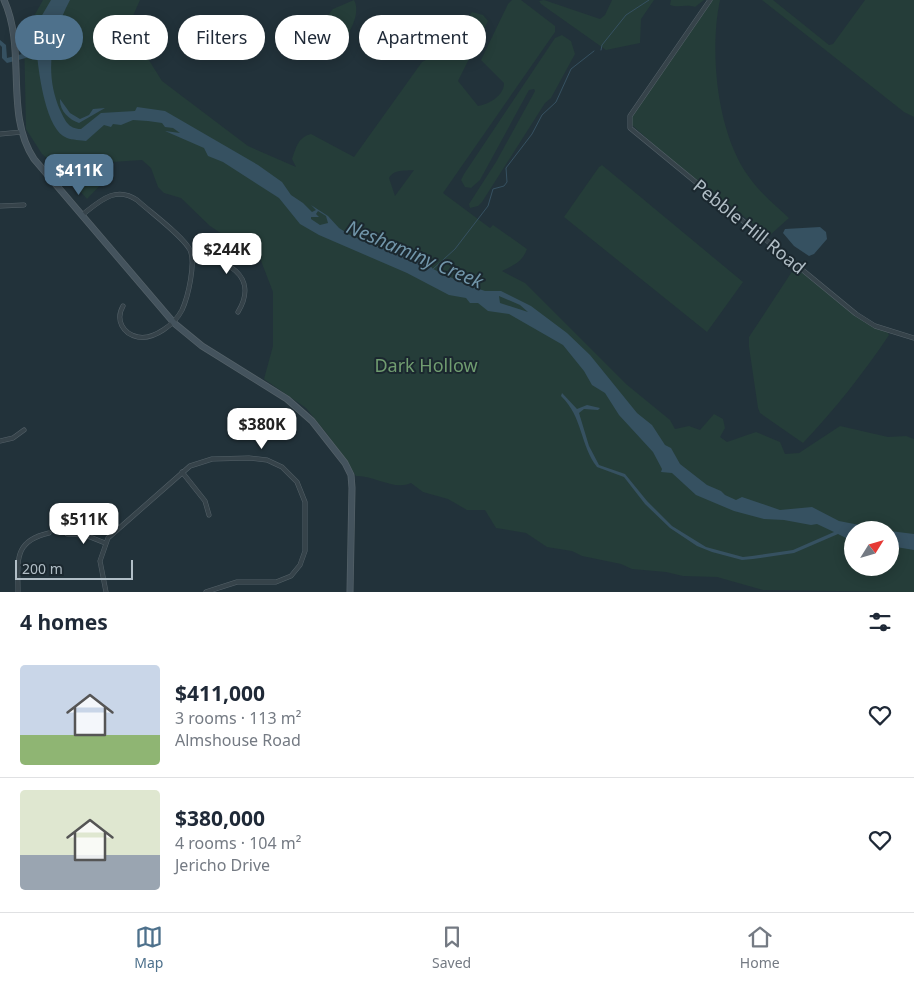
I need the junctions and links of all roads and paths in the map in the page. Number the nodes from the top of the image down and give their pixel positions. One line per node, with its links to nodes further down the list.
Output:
1 (4, 0): 3 (main road)
2 (710, 0): 12 (street, Pebble Hill Road)
3 (22, 132): 4 (street); 7 (main road)
4 (0, 134)
5 (24, 205): 6 (street)
6 (0, 206)
7 (82, 216): 8 (street); 11 (main road)
8 (193, 260): 10 (street); 11 (street)
9 (123, 306): 11 (street)
10 (238, 312)
11 (172, 321): 23 (main road)
12 (914, 338)
13 (24, 430): 14 (street)
14 (0, 441)
15 (182, 472): 16 (street); 19 (street); 22 (street)
16 (209, 515)
17 (49, 532): 20 (street)
18 (67, 534): 19 (street)
19 (105, 543): 21 (street)
20 (18, 592)
21 (106, 592)
22 (206, 592)
23 (350, 592)

